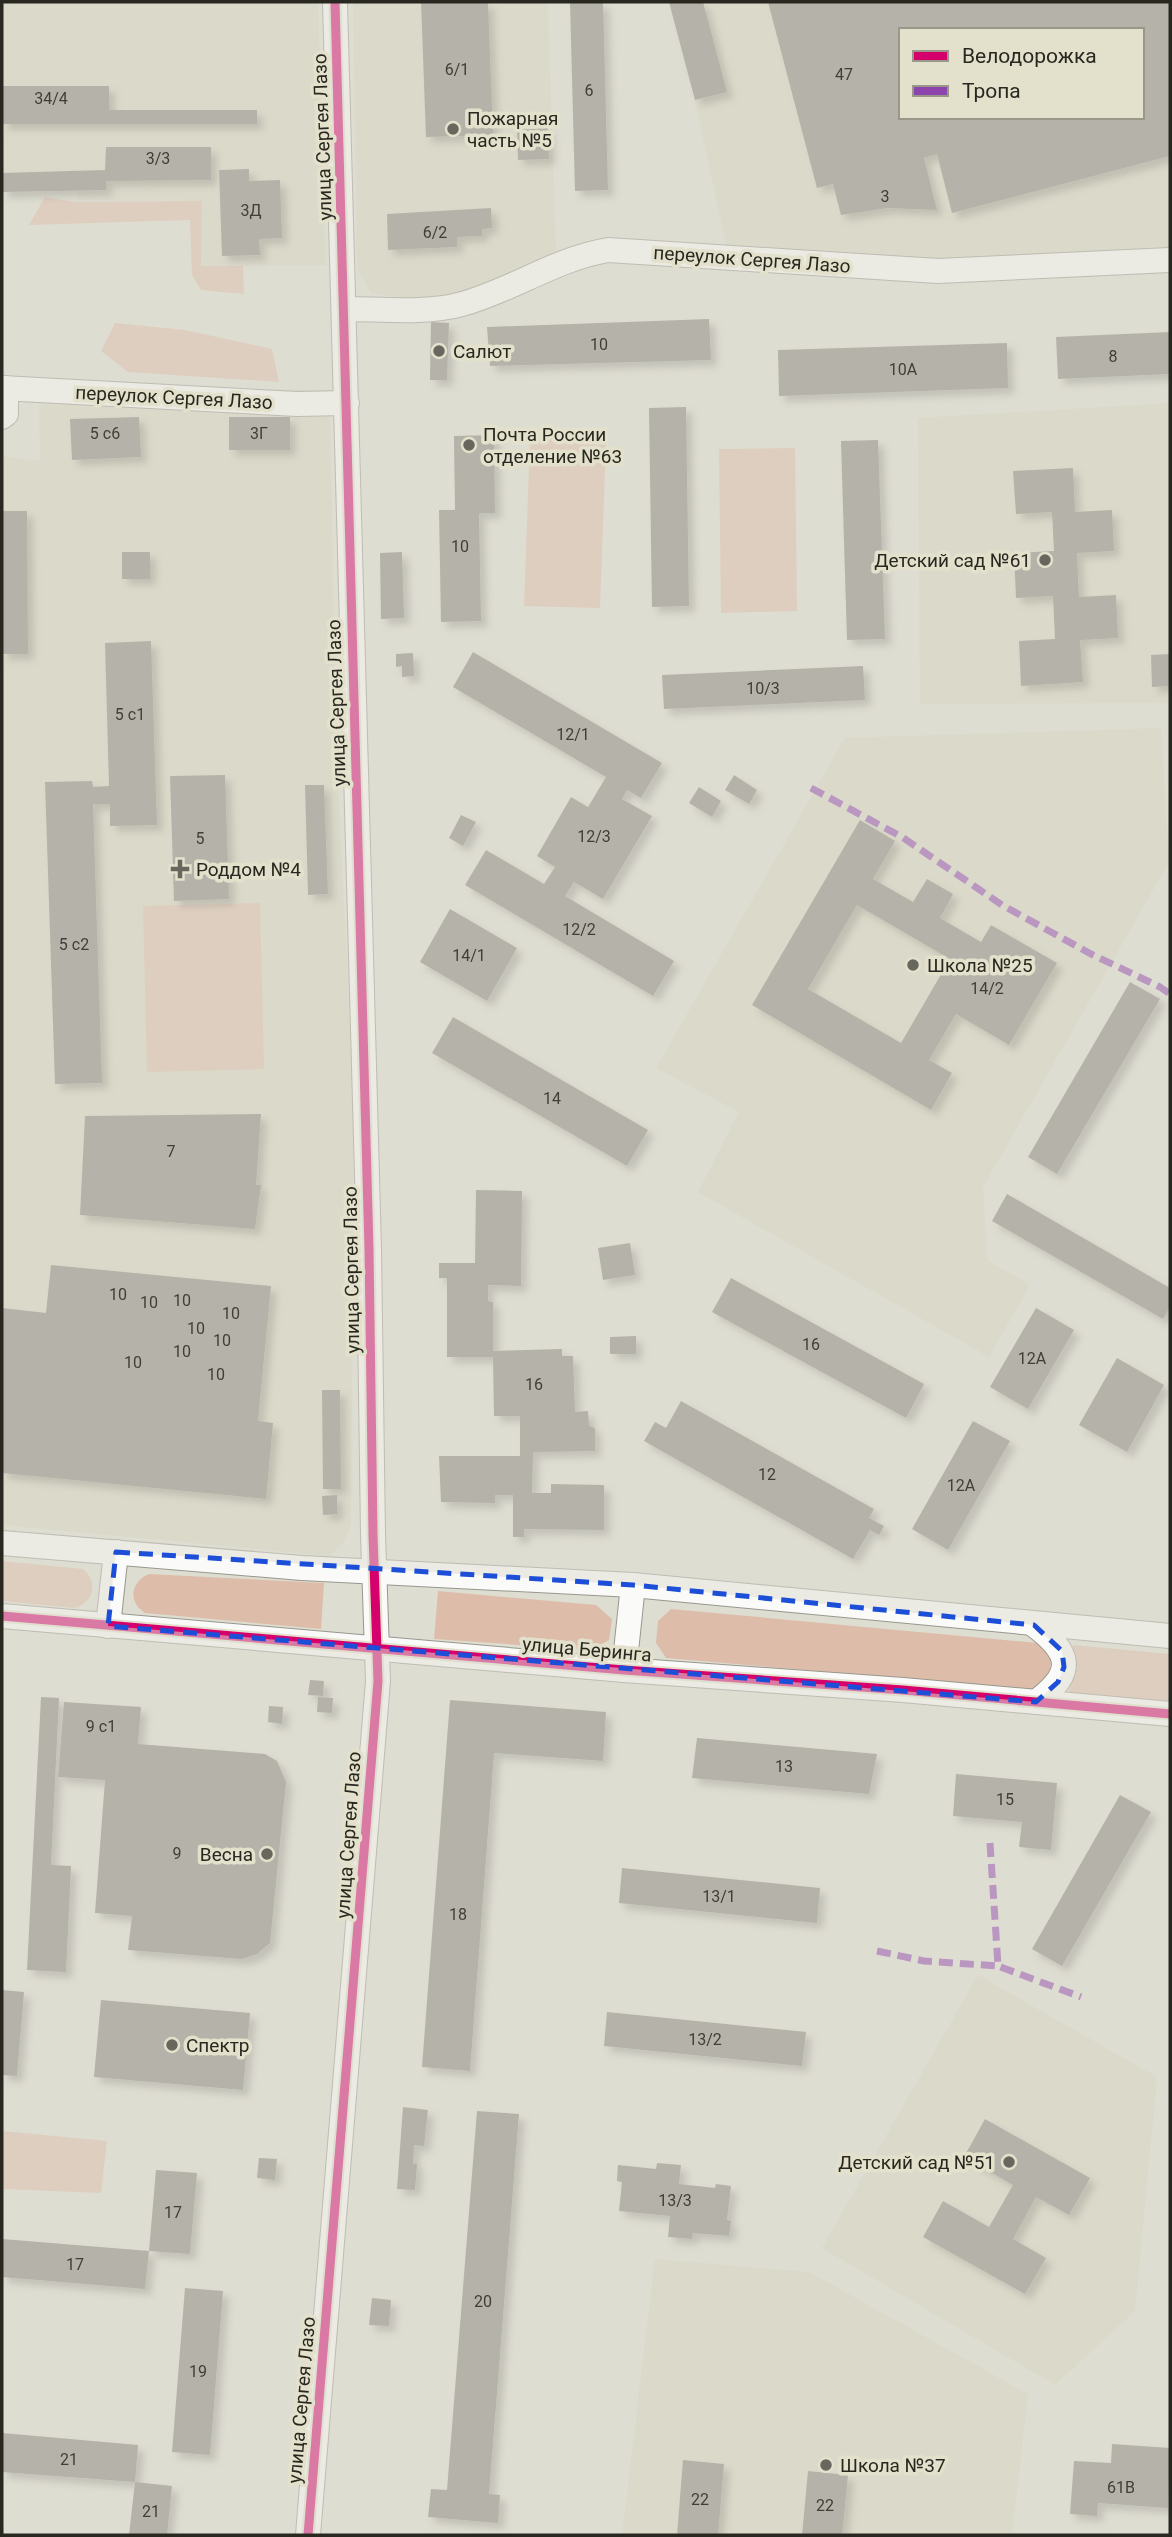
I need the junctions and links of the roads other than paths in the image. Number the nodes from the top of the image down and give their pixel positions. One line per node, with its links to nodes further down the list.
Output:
1 (335, 2): 3 (street, улица Сергея Лазо)
2 (1170, 260): 3 (street, переулок Сергея Лазо)
3 (344, 309): 5 (street, улица Сергея Лазо)
4 (4, 388): 5 (street, переулок Сергея Лазо); 6 (street)
5 (346, 404): 9 (street, улица Сергея Лазо)
6 (2, 417)
7 (2, 1543): 8 (street)
8 (116, 1552): 9 (street); 13 (street)
9 (374, 1571): 10 (street); 15 (street, улица Сергея Лазо)
10 (633, 1586): 12 (street); 16 (street)
11 (2, 1616): 13 (street, улица Беринга)
12 (1034, 1625): 14 (street); 17 (street)
13 (108, 1626): 15 (street, улица Беринга)
14 (1170, 1636)
15 (378, 1649): 16 (street, улица Беринга); 19 (street, улица Сергея Лазо)
16 (624, 1670): 17 (street, улица Беринга)
17 (1036, 1702): 18 (street, улица Беринга)
18 (1170, 1714)
19 (308, 2535)

